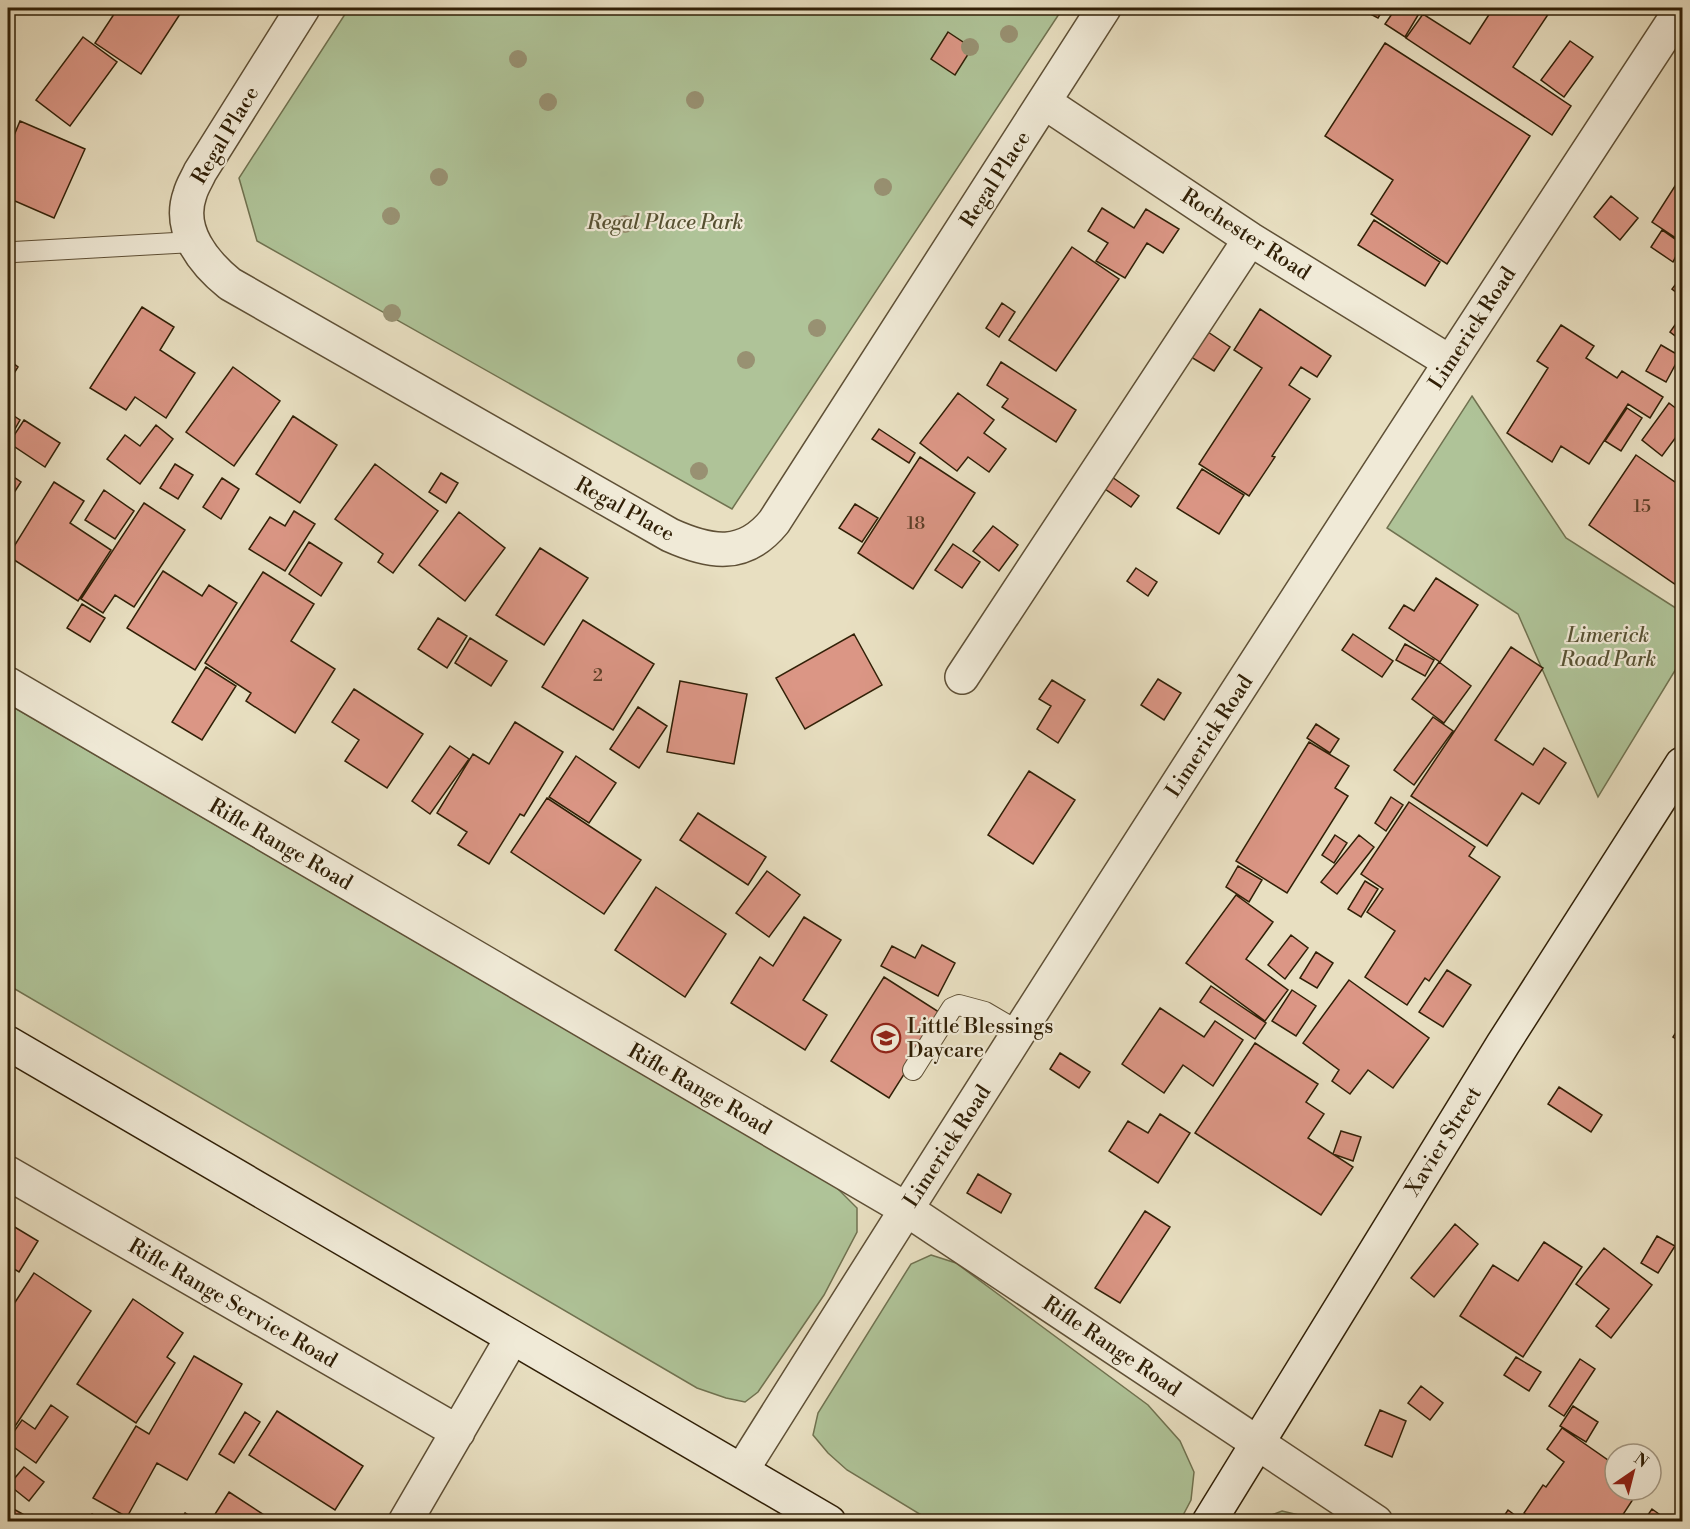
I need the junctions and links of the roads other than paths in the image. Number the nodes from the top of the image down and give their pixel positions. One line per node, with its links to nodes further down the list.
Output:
1 (303, 8): 6 (street, Regal Place)
2 (1104, 8): 4 (street, Regal Place)
3 (1682, 8): 8 (street, Limerick Road)
4 (1044, 102): 5 (street, Rochester Road); 6 (street, Regal Place)
5 (1250, 238): 8 (street, Rochester Road); 9 (street)
6 (193, 242): 7 (lane)
7 (8, 254)
8 (1450, 362): 12 (street, Limerick Road)
9 (962, 678)
10 (8, 684): 16 (street, Rifle Range Road)
11 (1683, 764): 19 (street, Xavier Street)
12 (1019, 1032): 14 (lane); 16 (street, Limerick Road)
13 (8, 1044): 17 (street)
14 (913, 1070)
15 (8, 1173): 18 (street, Rifle Range Service Road)
16 (906, 1209): 19 (street, Rifle Range Road); 20 (street, Limerick Road)
17 (512, 1338): 18 (street); 20 (street)
18 (458, 1432): 21 (street)
19 (1257, 1442): 23 (street, Xavier Street); 24 (street, Rifle Range Road)
20 (742, 1470): 22 (street)
21 (405, 1521)
22 (829, 1521)
23 (1209, 1521)
24 (1376, 1521)

